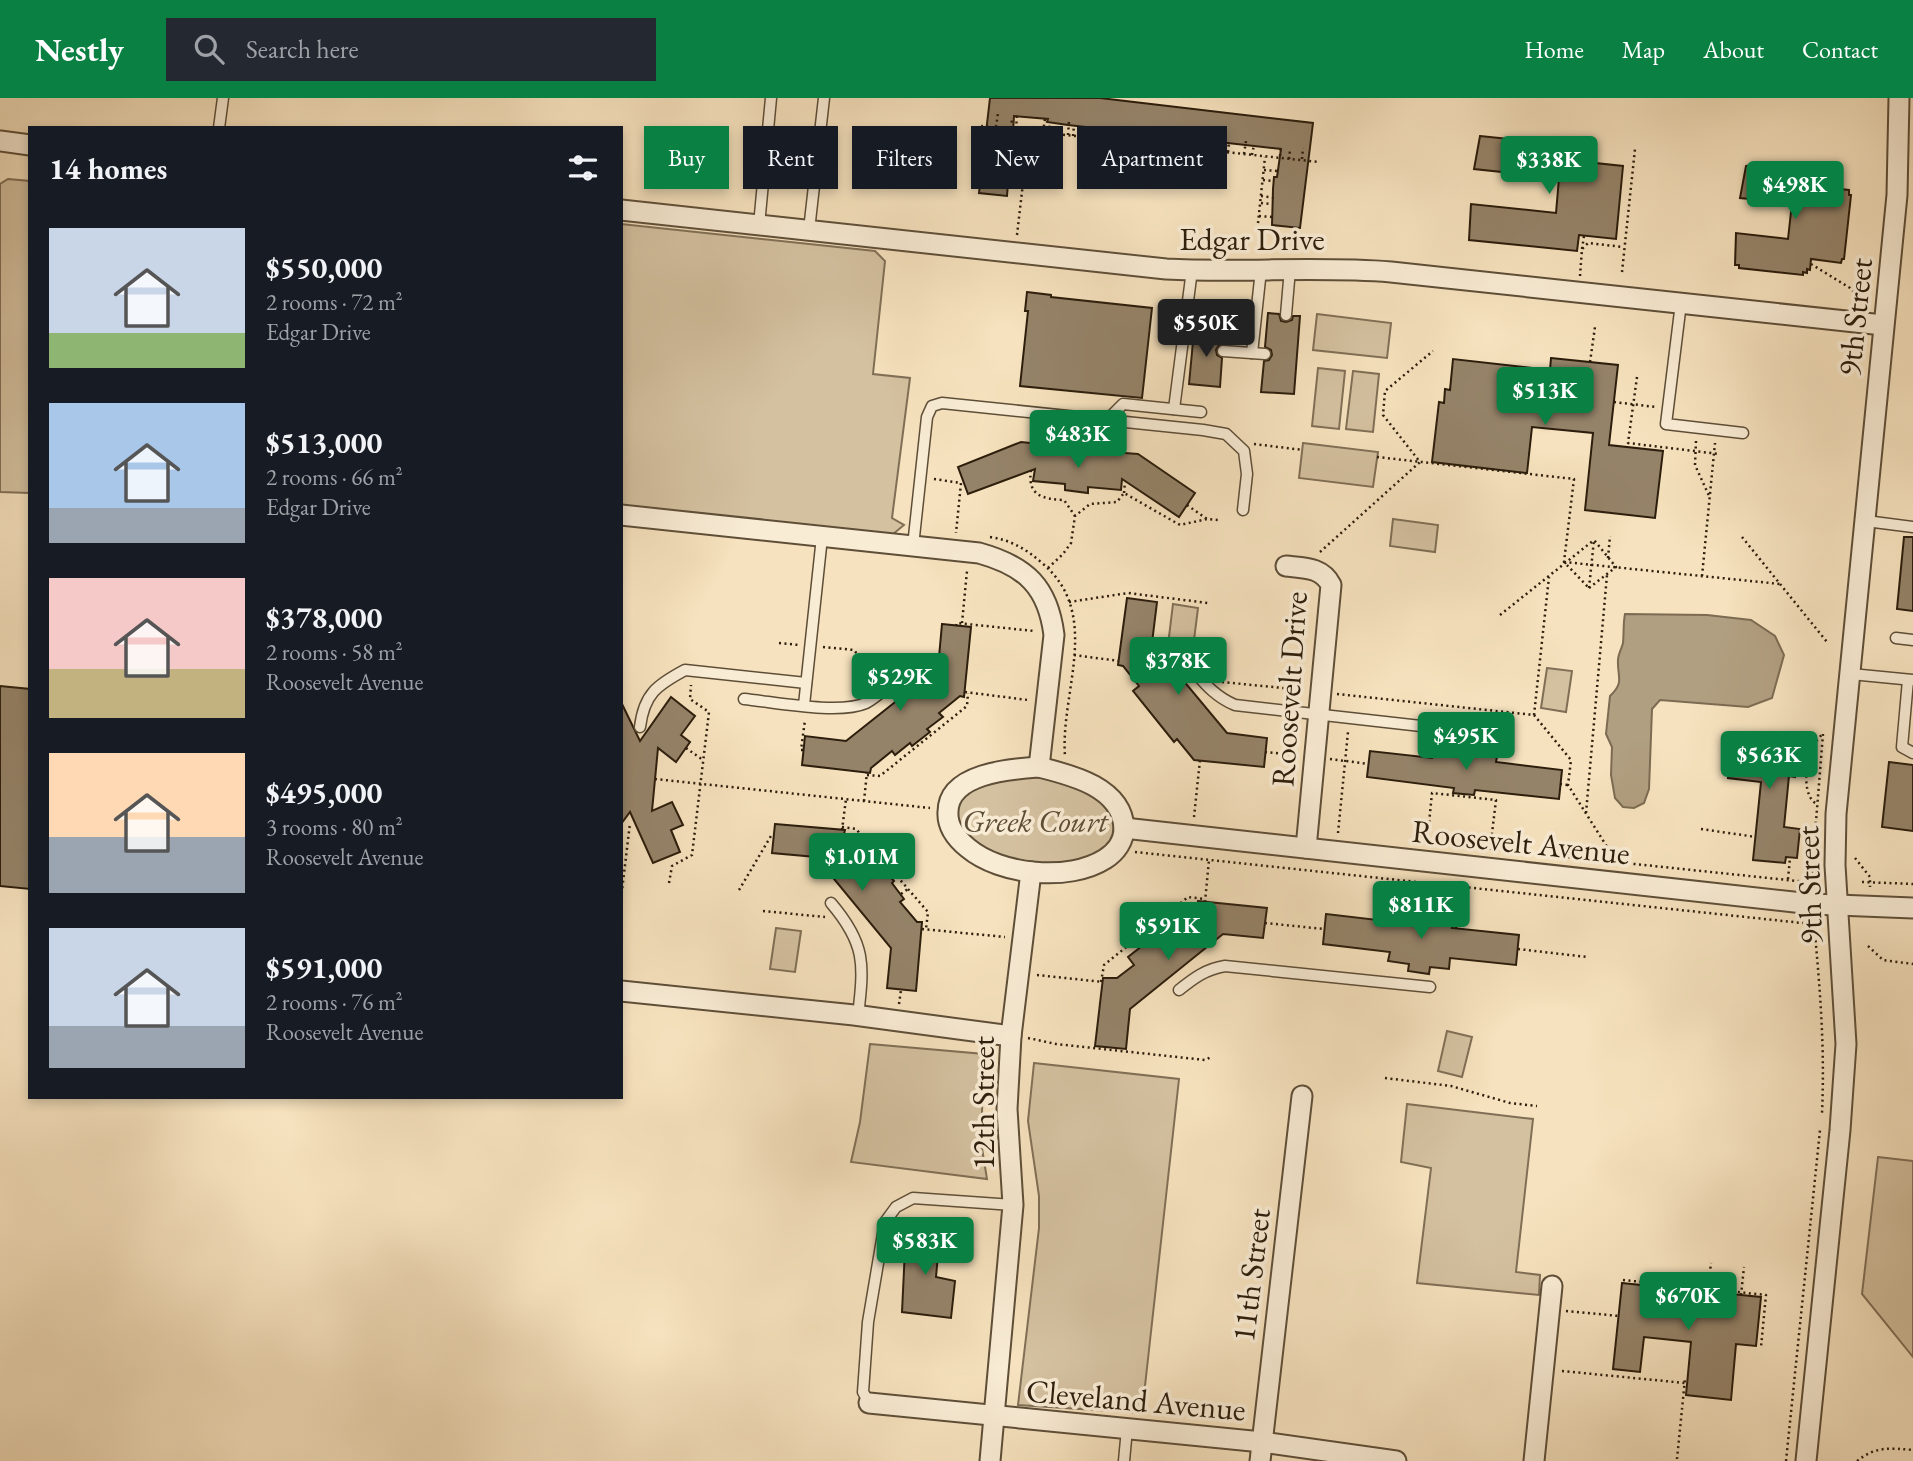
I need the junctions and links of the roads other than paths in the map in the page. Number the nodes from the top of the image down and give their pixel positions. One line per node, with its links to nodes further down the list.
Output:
1 (223, 98): 5 (lane)
2 (771, 98): 10 (lane)
3 (824, 98): 11 (lane)
4 (1899, 98): 8 (street, 9th Street)
5 (219, 126)
6 (0, 141): 7 (street)
7 (28, 145)
8 (1905, 194): 17 (street, 9th Street)
9 (623, 210): 10 (street, Edgar Drive)
10 (758, 225): 11 (street, Edgar Drive)
11 (809, 230): 12 (street, Edgar Drive)
12 (1192, 270): 13 (street, Edgar Drive); 21 (lane)
13 (1261, 270): 14 (street, Edgar Drive); 19 (lane)
14 (1290, 270): 15 (street, Edgar Drive); 16 (lane)
15 (1681, 303): 17 (street, Edgar Drive); 24 (lane)
16 (1286, 315)
17 (1882, 325): 27 (street, 9th Street)
18 (1223, 351): 19 (lane)
19 (1252, 353): 20 (lane)
20 (1265, 354)
21 (1174, 409): 22 (lane); 23 (lane)
22 (1201, 412)
23 (1107, 420): 25 (lane); 30 (lane)
24 (1743, 433)
25 (1243, 510)
26 (623, 515): 29 (street)
27 (1866, 521): 28 (lane); 35 (street, 9th Street)
28 (1913, 527)
29 (822, 537): 30 (street); 37 (lane)
30 (913, 547): 45 (street)
31 (1294, 567): 41 (street, Roosevelt Drive)
32 (1896, 638): 33 (lane)
33 (1913, 640)
34 (1193, 670): 41 (lane)
35 (1851, 674): 36 (lane); 49 (street, 9th Street)
36 (1910, 680): 44 (lane)
37 (806, 683): 40 (lane); 42 (lane)
38 (889, 686): 40 (lane)
39 (744, 699): 40 (lane)
40 (805, 705)
41 (1319, 715): 43 (lane); 47 (street, Roosevelt Drive)
42 (640, 727)
43 (1483, 733)
44 (1913, 753)
45 (1039, 767): 46 (street); 48 (street)
46 (1124, 828): 47 (street, Roosevelt Avenue); 48 (street)
47 (1307, 839): 49 (street, Roosevelt Avenue)
48 (1031, 872): 56 (street, 12th Street)
49 (1837, 905): 51 (street, Roosevelt Avenue); 68 (street, 9th Street)
50 (833, 906): 55 (lane)
51 (1913, 908)
52 (1430, 987): 53 (lane)
53 (1179, 990)
54 (623, 991): 55 (street)
55 (858, 1016): 56 (street)
56 (1011, 1036): 58 (street, 12th Street)
57 (1302, 1096): 63 (street, 11th Street)
58 (1013, 1205): 60 (lane); 61 (street, 12th Street)
59 (1552, 1286): 67 (street)
60 (869, 1403): 61 (street, Cleveland Avenue)
61 (995, 1417): 62 (street, Cleveland Avenue); 64 (street, 12th Street)
62 (1127, 1430): 63 (street, Cleveland Avenue); 65 (lane)
63 (1261, 1452): 66 (street, Cleveland Avenue)
64 (990, 1461)
65 (1124, 1461)
66 (1396, 1461)
67 (1534, 1461)
68 (1806, 1461)

